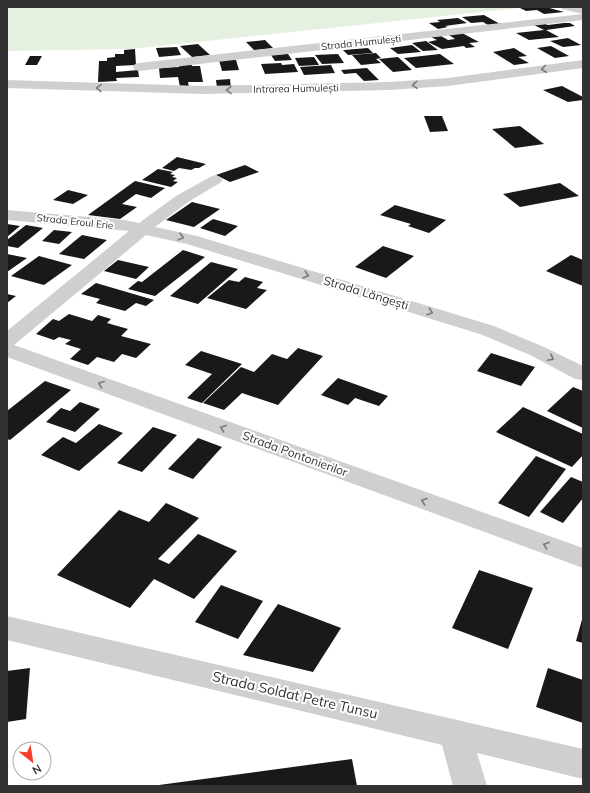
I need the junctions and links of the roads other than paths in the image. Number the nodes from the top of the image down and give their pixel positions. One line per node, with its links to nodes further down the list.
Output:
1 (566, 7): 2 (street)
2 (583, 11)
3 (583, 17): 5 (street, Strada Humulești)
4 (583, 64): 6 (street, Intrarea Humulești, one-way to 6)
5 (139, 67)
6 (7, 84)
7 (215, 180): 9 (street)
8 (7, 215): 9 (street, Strada Eroul Erie)
9 (143, 229): 10 (street); 12 (street, Strada Lăngești, one-way to 12)
10 (7, 341)
11 (7, 350): 13 (street, Strada Pontonierilor, one-way to 11)
12 (583, 374)
13 (583, 558)
14 (7, 628): 15 (street, Strada Soldat Petre Tunsu)
15 (455, 733): 16 (street, Strada Soldat Petre Tunsu); 17 (street)
16 (583, 764)
17 (470, 786)

